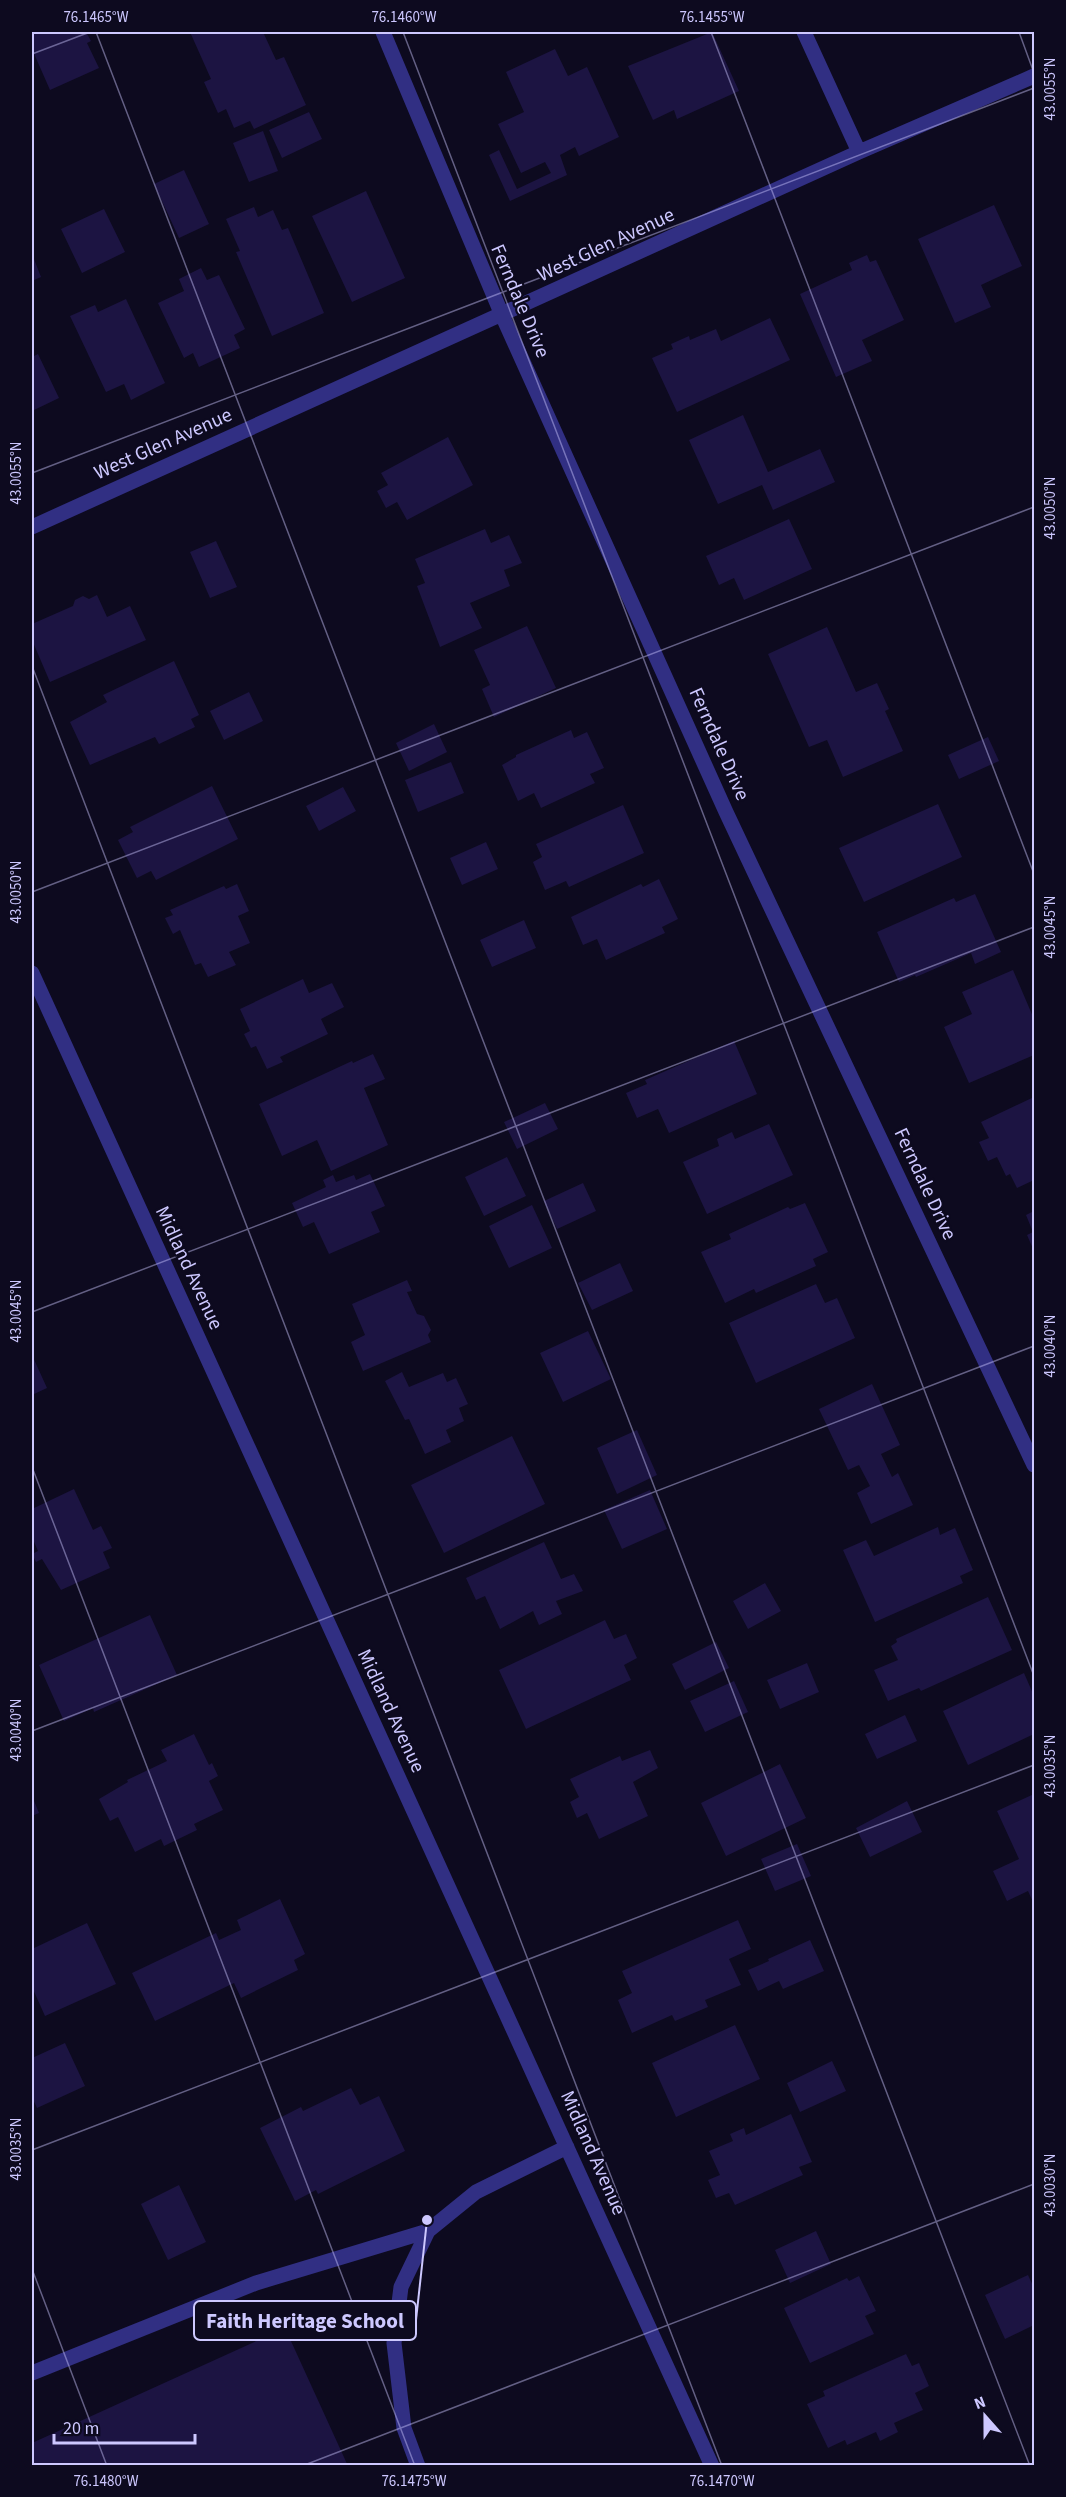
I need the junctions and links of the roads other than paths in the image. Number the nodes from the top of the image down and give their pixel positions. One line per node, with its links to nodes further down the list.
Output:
1 (383, 32): 5 (street, Ferndale Drive)
2 (804, 32): 4 (street)
3 (1035, 75): 4 (street, West Glen Avenue)
4 (859, 152): 5 (street, West Glen Avenue)
5 (502, 315): 6 (street, West Glen Avenue); 8 (street, Ferndale Drive)
6 (32, 527)
7 (32, 973): 9 (street, Midland Avenue)
8 (1035, 1466)
9 (567, 2147): 10 (street); 13 (street, Midland Avenue)
10 (428, 2231): 11 (street); 12 (street)
11 (32, 2373)
12 (418, 2466)
13 (712, 2466)

